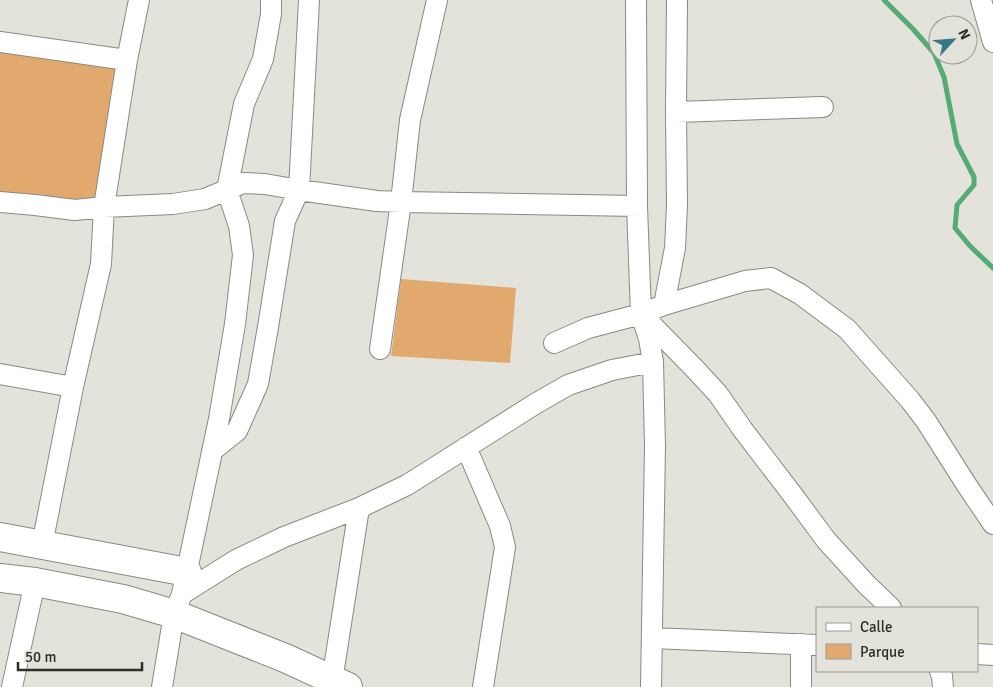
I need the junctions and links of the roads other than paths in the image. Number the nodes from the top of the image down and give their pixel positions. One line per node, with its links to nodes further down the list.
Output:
1 (138, 0): 10 (street)
2 (271, 0): 13 (street)
3 (309, 0): 14 (street)
4 (438, 0): 16 (street)
5 (636, 0): 17 (street)
6 (677, 0): 12 (street)
7 (987, 12): 9 (street)
8 (0, 42): 10 (street)
9 (993, 42)
10 (127, 60): 18 (street)
11 (823, 108): 12 (street)
12 (676, 112): 19 (street)
13 (227, 190): 14 (street); 18 (street); 27 (street)
14 (300, 190): 16 (street); 27 (street)
15 (0, 202): 18 (street)
16 (401, 202): 17 (street); 22 (street)
17 (637, 206): 20 (street)
18 (104, 207): 25 (street)
19 (664, 305): 20 (street); 29 (street)
20 (641, 314): 21 (street); 23 (street); 35 (street)
21 (554, 342)
22 (380, 349)
23 (654, 362): 26 (street); 36 (street)
24 (0, 374): 25 (street)
25 (73, 387): 31 (street)
26 (466, 447): 28 (street); 44 (street)
27 (212, 451): 34 (street)
28 (359, 508): 34 (street); 41 (street)
29 (993, 524)
30 (0, 536): 31 (street)
31 (42, 545): 34 (street)
32 (0, 578): 33 (street)
33 (35, 582): 34 (street); 42 (street)
34 (181, 593): 41 (street); 43 (street)
35 (890, 607)
36 (652, 638): 37 (street); 45 (street)
37 (809, 645): 46 (street)
38 (978, 654): 39 (street)
39 (993, 655)
40 (940, 672): 47 (street)
41 (340, 684)
42 (12, 687)
43 (162, 687)
44 (483, 687)
45 (651, 687)
46 (801, 687)
47 (942, 687)

